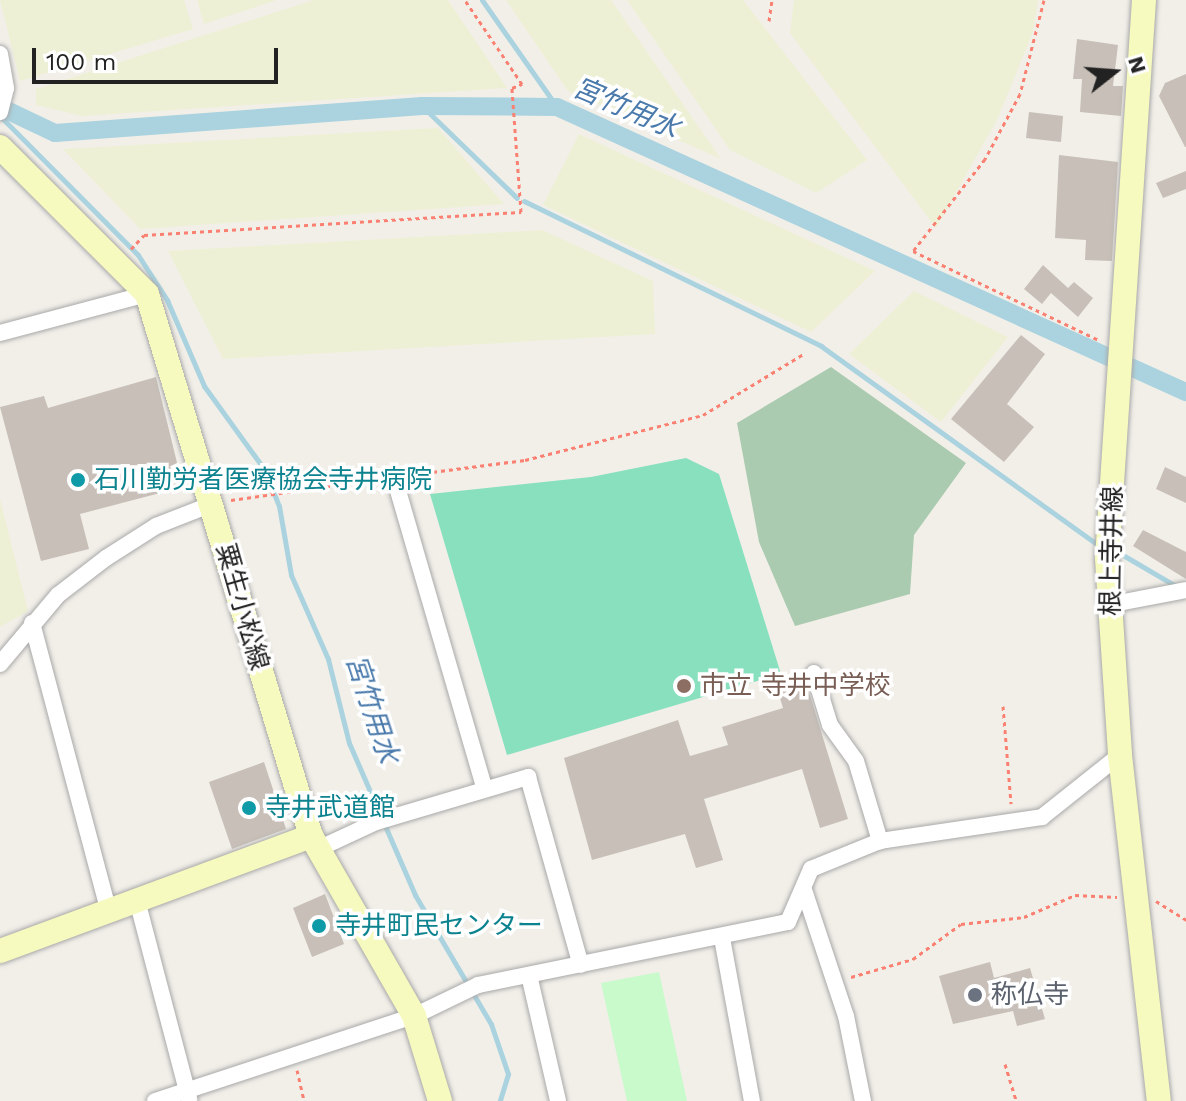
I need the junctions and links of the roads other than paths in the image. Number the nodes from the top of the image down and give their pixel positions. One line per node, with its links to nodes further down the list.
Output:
1 (1144, 0): 10 (main road, 根上寺井線)
2 (0, 54): 3 (street)
3 (0, 112)
4 (0, 147): 5 (main road, 粟生小松線)
5 (147, 294): 6 (street); 8 (main road, 粟生小松線)
6 (0, 333)
7 (394, 477): 16 (street)
8 (212, 504): 12 (street); 18 (main road, 粟生小松線)
9 (1180, 592): 10 (street); 11 (street)
10 (1108, 605): 15 (main road, 根上寺井線)
11 (1186, 609)
12 (32, 623): 13 (street); 21 (street)
13 (0, 664)
14 (814, 673): 17 (street)
15 (1120, 755): 17 (street); 33 (main road, 根上寺井線)
16 (484, 787): 18 (street); 24 (street)
17 (880, 841): 19 (street)
18 (314, 842): 20 (main road); 26 (main road, 粟生小松線)
19 (804, 890): 22 (street); 32 (street)
20 (138, 904): 21 (main road); 27 (street)
21 (109, 913): 23 (main road)
22 (722, 938): 24 (street); 31 (street)
23 (0, 951)
24 (581, 965): 25 (street)
25 (529, 975): 26 (street); 30 (street)
26 (414, 1016): 27 (street); 29 (main road, 粟生小松線)
27 (188, 1096): 28 (street)
28 (155, 1101)
29 (440, 1101)
30 (558, 1101)
31 (752, 1101)
32 (863, 1101)
33 (1159, 1101)

